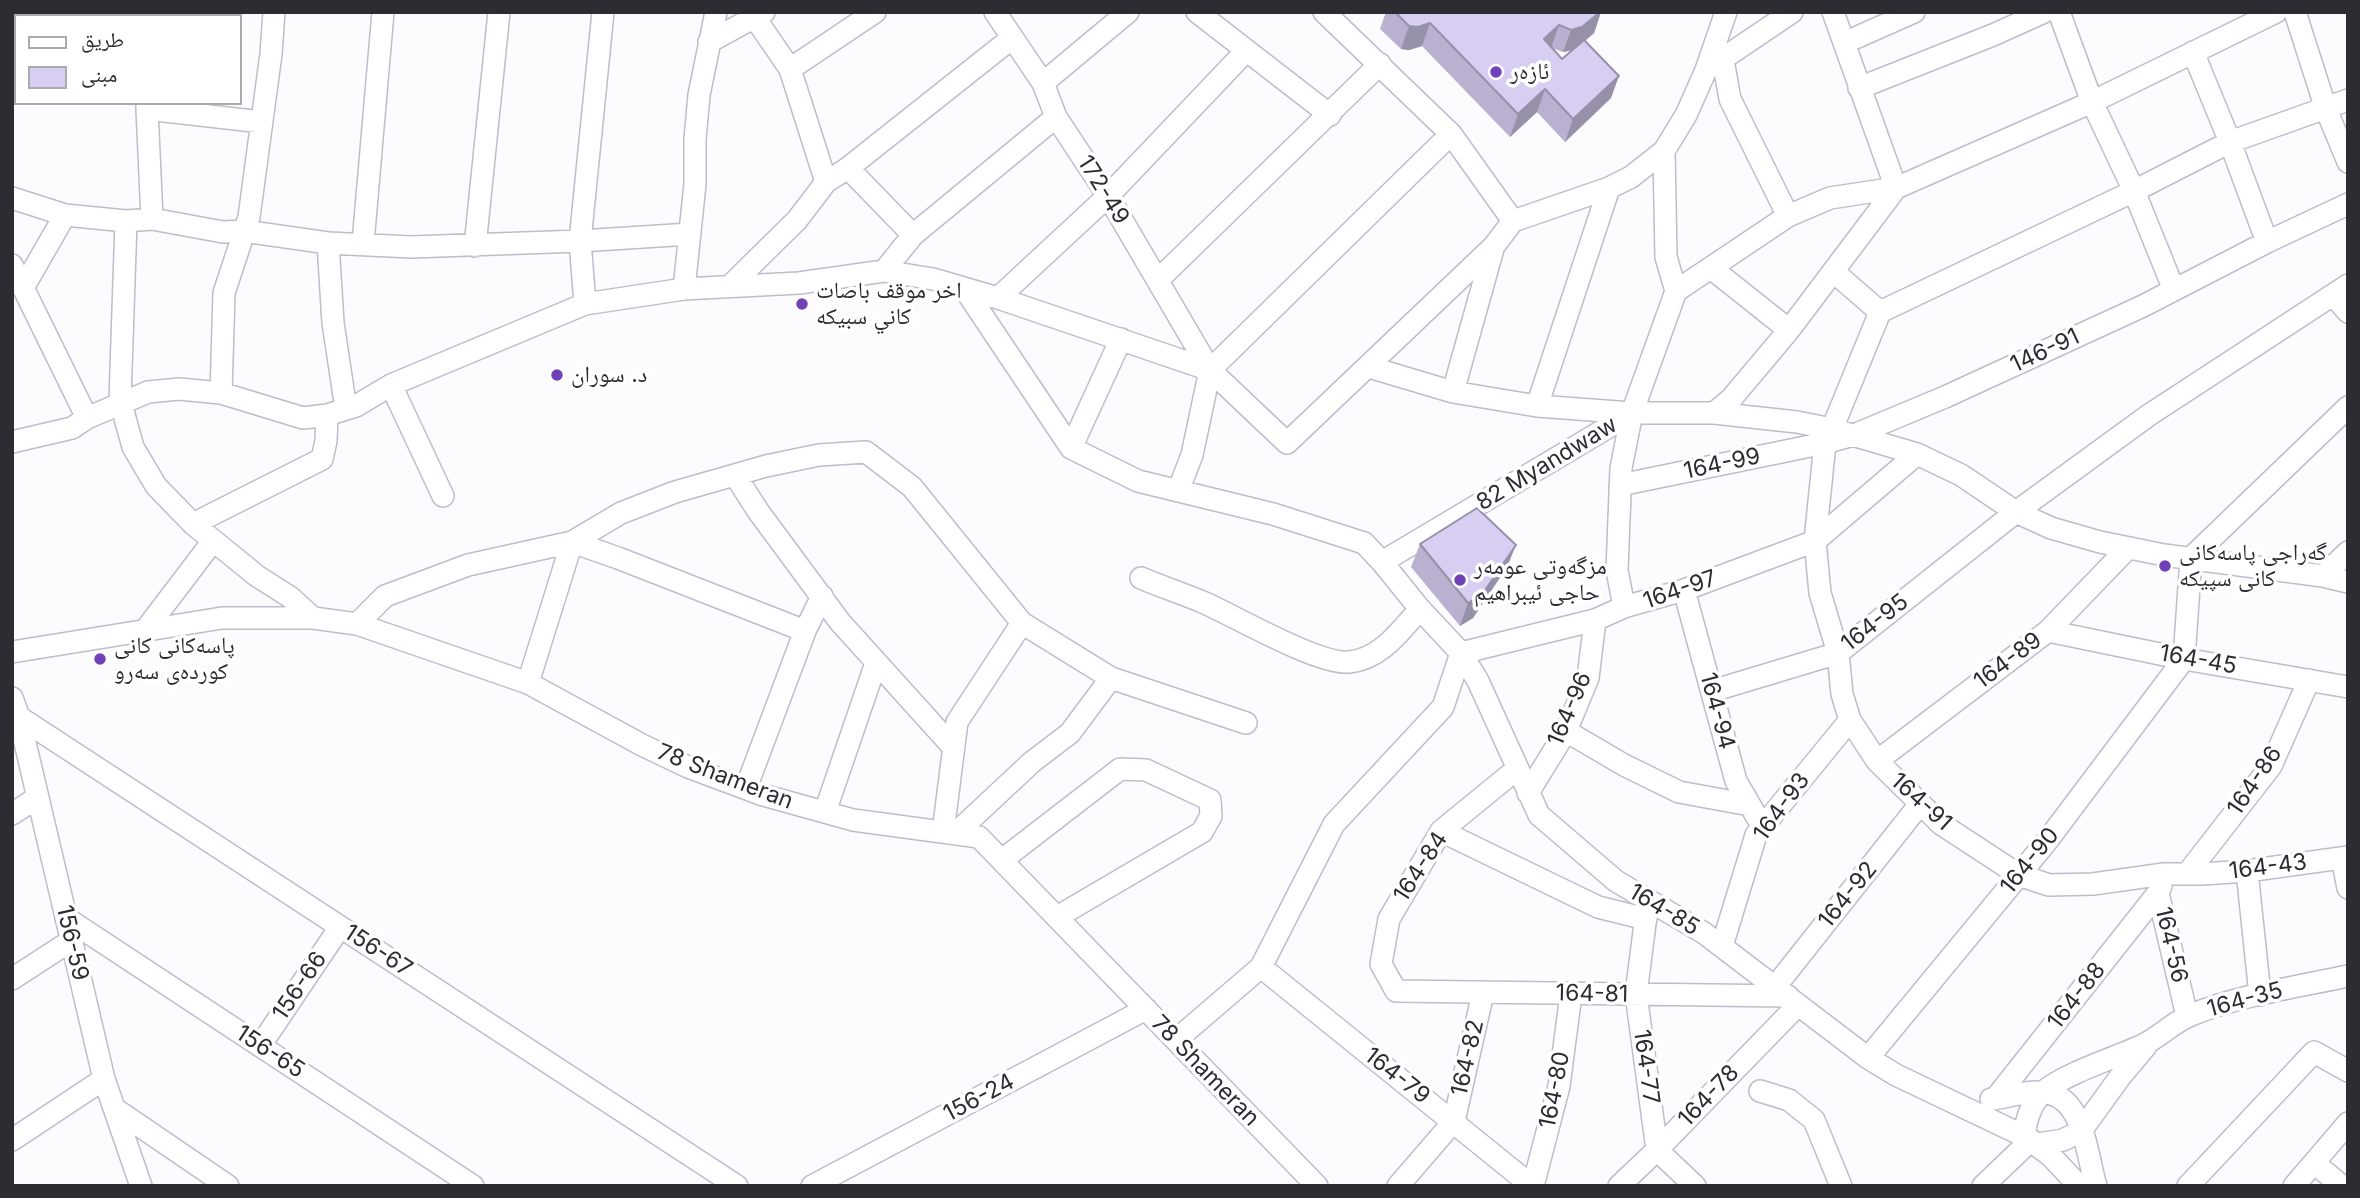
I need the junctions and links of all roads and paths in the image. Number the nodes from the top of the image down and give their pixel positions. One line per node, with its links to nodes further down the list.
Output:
1 (274, 12): 36 (street)
2 (383, 12): 60 (street)
3 (499, 12): 61 (street)
4 (603, 12): 57 (street)
5 (716, 12): 21 (street)
6 (875, 12): 27 (street)
7 (995, 12): 20 (street, 172-49)
8 (1128, 12): 28 (street)
9 (1197, 12): 23 (street)
10 (1325, 12): 25 (street)
11 (1726, 12): 26 (street)
12 (1792, 12): 26 (street)
13 (1833, 12): 22 (street)
14 (1914, 12): 22 (street)
15 (2044, 12): 29 (street)
16 (2059, 12): 31 (street)
17 (2276, 12): 24 (street)
18 (2295, 12): 33 (street)
19 (759, 15): 21 (street); 27 (street)
20 (1012, 38): 28 (street, 172-49); 41 (street)
21 (709, 42): 55 (street)
22 (1844, 43): 29 (street)
23 (1246, 51): 34 (street); 46 (street)
24 (2193, 52): 31 (street); 38 (street)
25 (1380, 64): 34 (street); 37 (street)
26 (1714, 65): 39 (street); 50 (street)
27 (790, 69): 42 (street)
28 (1043, 83): 35 (street, 172-49)
29 (1859, 88): 43 (street)
30 (2348, 100): 33 (street)
31 (2092, 102): 43 (street); 45 (street)
32 (147, 106): 36 (street); 51 (street)
33 (2326, 109): 38 (street); 40 (street)
34 (1330, 115): 67 (street)
35 (1056, 117): 46 (street, 172-49); 56 (street)
36 (262, 122): 54 (street)
37 (1451, 134): 53 (street); 82 (street)
38 (2230, 142): 45 (street); 58 (street)
39 (1664, 151): 44 (street); 74 (street)
40 (2348, 162)
41 (848, 168): 42 (street); 56 (street)
42 (826, 182): 68 (street)
43 (1896, 187): 50 (street); 66 (street)
44 (1609, 188): 53 (street); 87 (street)
45 (2134, 191): 72 (street); 77 (street)
46 (1108, 196): 67 (street, 172-49); 75 (street)
47 (12, 198): 49 (street)
48 (2348, 204): 58 (street, 146-91)
49 (65, 215): 52 (street); 69 (street)
50 (1788, 216): 64 (street)
51 (152, 219): 52 (street); 54 (street)
52 (126, 221): 86 (street)
53 (1513, 221): 62 (street)
54 (244, 231): 59 (street); 85 (street)
55 (690, 234): 57 (street); 71 (street)
56 (913, 235): 65 (street)
57 (580, 241): 61 (street); 76 (street)
58 (2267, 242): 72 (street, 146-91)
59 (328, 243): 60 (street); 89 (street)
60 (363, 243): 61 (street)
61 (475, 246)
62 (1494, 246): 81 (street); 84 (street)
63 (12, 265): 69 (street)
64 (1711, 268): 74 (street); 79 (street)
65 (884, 271): 68 (street); 70 (street)
66 (1834, 272): 77 (street); 79 (street)
67 (1158, 280): 82 (street, 172-49)
68 (730, 286): 71 (street)
69 (23, 288): 92 (street)
70 (964, 288): 75 (street); 96 (street)
71 (684, 289): 76 (street)
72 (2174, 290): 93 (street, 146-91)
73 (2340, 290): 78 (street); 102 (street, 164-95)
74 (1676, 291): 90 (street)
75 (998, 298): 80 (street)
76 (585, 304): 83 (street)
77 (1880, 312): 94 (street)
78 (2348, 312)
79 (1789, 330): 91 (street)
80 (1121, 339): 82 (street); 96 (street)
81 (1369, 367): 82 (street); 84 (street)
82 (1210, 370): 100 (street)
83 (391, 385): 89 (street); 101 (street)
84 (1453, 392): 87 (street)
85 (221, 393): 86 (street); 89 (street)
86 (122, 404): 92 (street); 103 (street)
87 (1537, 406): 90 (street)
88 (2348, 407): 109 (street)
89 (336, 412): 103 (street)
90 (1632, 413): 91 (street, 82 Myandwaw); 99 (street); 110 (street, 82 Myandwaw)
91 (1714, 413): 94 (street, 82 Myandwaw)
92 (87, 418): 95 (street)
93 (1854, 435): 94 (street, 146-91); 97 (street)
94 (1829, 436): 99 (street, 164-99); 105 (street)
95 (12, 442)
96 (1070, 448): 100 (street)
97 (1917, 454): 102 (street); 105 (street, 164-97)
98 (735, 475): 106 (street); 115 (street); 120 (street)
99 (1620, 485): 116 (street)
100 (1178, 491): 110 (street)
101 (443, 496)
102 (2016, 512): 107 (street); 127 (street, 164-95)
103 (193, 524): 104 (street)
104 (213, 541): 118 (street); 124 (street)
105 (1815, 541): 114 (street, 164-97); 127 (street, 164-91)
106 (572, 542): 121 (street); 122 (street); 132 (street)
107 (2127, 548): 109 (street); 123 (street, 164-89)
108 (2348, 552): 111 (street)
109 (2191, 558): 111 (street); 128 (street)
110 (1382, 562): 117 (street)
111 (2323, 576): 113 (street)
112 (1140, 578): 117 (street)
113 (2348, 582)
114 (1684, 590): 116 (street, 164-97); 134 (street, 164-94)
115 (822, 596): 122 (street); 129 (street)
116 (1624, 607): 119 (street, 164-97)
117 (1420, 609): 126 (street)
118 (313, 618): 121 (street, 78 Shameran); 124 (street, 78 Shameran)
119 (1595, 620): 126 (street, 164-97); 138 (street, 164-96)
120 (1022, 623): 130 (street); 139 (street)
121 (357, 624): 132 (street, 78 Shameran)
122 (805, 631): 142 (street)
123 (2049, 631): 128 (street, 164-45); 140 (street, 164-89)
124 (143, 633): 125 (street, 78 Shameran)
125 (12, 652)
126 (1461, 653): 141 (street, 164-85); 165 (street)
127 (1838, 653): 134 (street, 164-95); 136 (street, 164-91)
128 (2184, 659): 131 (street, 164-45); 156 (street, 164-90)
129 (876, 663): 139 (street); 147 (street)
130 (1111, 678): 137 (street); 151 (street)
131 (2309, 680): 133 (street, 164-45); 155 (street, 164-86)
132 (528, 683): 142 (street, 78 Shameran)
133 (2348, 687)
134 (1712, 691): 146 (street, 164-94)
135 (15, 707): 144 (street, 156-59); 162 (street, 156-67)
136 (1850, 720): 140 (street, 164-91); 149 (street, 164-93)
137 (1245, 723)
138 (1566, 731): 143 (street, 164-96); 146 (street, 164-93)
139 (953, 747): 151 (street)
140 (1877, 761): 145 (street, 164-91)
141 (1517, 769): 143 (street, 164-85); 150 (street, 164-84)
142 (746, 788): 147 (street, 78 Shameran)
143 (1528, 793): 159 (street, 164-85)
144 (38, 797): 148 (street); 161 (street, 156-59)
145 (1920, 804): 156 (street, 164-91); 173 (street, 164-92)
146 (1750, 805): 149 (street, 164-94)
147 (825, 812): 151 (street, 78 Shameran)
148 (12, 814)
149 (1762, 826): 164 (street, 164-93)
150 (1441, 831): 159 (street); 168 (street, 164-84)
151 (949, 833): 153 (street, 78 Shameran)
152 (2345, 857): 154 (street, 164-43); 158 (street)
153 (1002, 860): 160 (street, 78 Shameran); 160 (street)
154 (2247, 871): 155 (street, 164-43); 172 (street)
155 (2187, 874): 157 (street, 164-91)
156 (2019, 875): 157 (street, 164-91); 179 (street, 164-90)
157 (2161, 883): 175 (street, 164-56); 185 (street, 164-88)
158 (2348, 888)
159 (1647, 909): 164 (street, 164-85); 171 (street, 164-77)
160 (1057, 917): 174 (street, 78 Shameran)
161 (66, 918): 163 (street, 156-59); 178 (street, 156-65)
162 (340, 927): 178 (street, 156-66); 197 (street, 156-67)
163 (72, 940): 167 (street); 181 (street, 156-59)
164 (1722, 946): 173 (street, 164-85)
165 (1261, 967): 176 (street); 187 (street, 164-79)
166 (2348, 976): 172 (street, 164-35)
167 (12, 979)
168 (1396, 992): 169 (street, 164-81)
169 (1483, 992): 170 (street, 164-81); 187 (street, 164-82)
170 (1571, 993): 171 (street, 164-81); 201 (street, 164-80)
171 (1636, 994): 173 (street, 164-81); 192 (street, 164-77)
172 (2260, 995): 175 (street, 164-35)
173 (1787, 996): 179 (street, 164-85); 192 (street, 164-78)
174 (1146, 1009): 176 (street, 78 Shameran); 198 (street, 156-24)
175 (2187, 1016): 177 (street, 164-35)
176 (1176, 1040): 199 (street, 78 Shameran)
177 (2149, 1042): 183 (street, 164-35); 189 (street, 164-35)
178 (260, 1045): 196 (street, 156-65)
179 (1868, 1058): 184 (street, 164-85)
180 (2348, 1071): 208 (street)
181 (104, 1079): 186 (street, 156-59); 190 (street)
182 (1760, 1091): 204 (street)
183 (2044, 1092): 185 (street, 164-85); 189 (street); 191 (street)
184 (1943, 1097): 185 (street, 164-85); 191 (street, 164-85)
185 (1995, 1099)
186 (115, 1109): 194 (street, 156-59); 195 (street)
187 (1454, 1121): 200 (street, 164-82); 201 (street, 164-79)
188 (2348, 1123): 193 (street)
189 (2081, 1131): 191 (street); 207 (street)
190 (12, 1140)
191 (2031, 1140): 205 (street); 206 (street, 164-85)
192 (1657, 1150): 202 (street, 164-78); 203 (street)
193 (2314, 1163): 209 (street); 210 (street)
194 (141, 1186)
195 (228, 1186)
196 (473, 1186)
197 (737, 1186)
198 (813, 1186)
199 (1317, 1186)
200 (1398, 1186)
201 (1533, 1186)
202 (1619, 1186)
203 (1695, 1186)
204 (1841, 1186)
205 (1983, 1186)
206 (2079, 1186)
207 (2095, 1186)
208 (2188, 1186)
209 (2294, 1186)
210 (2342, 1186)

